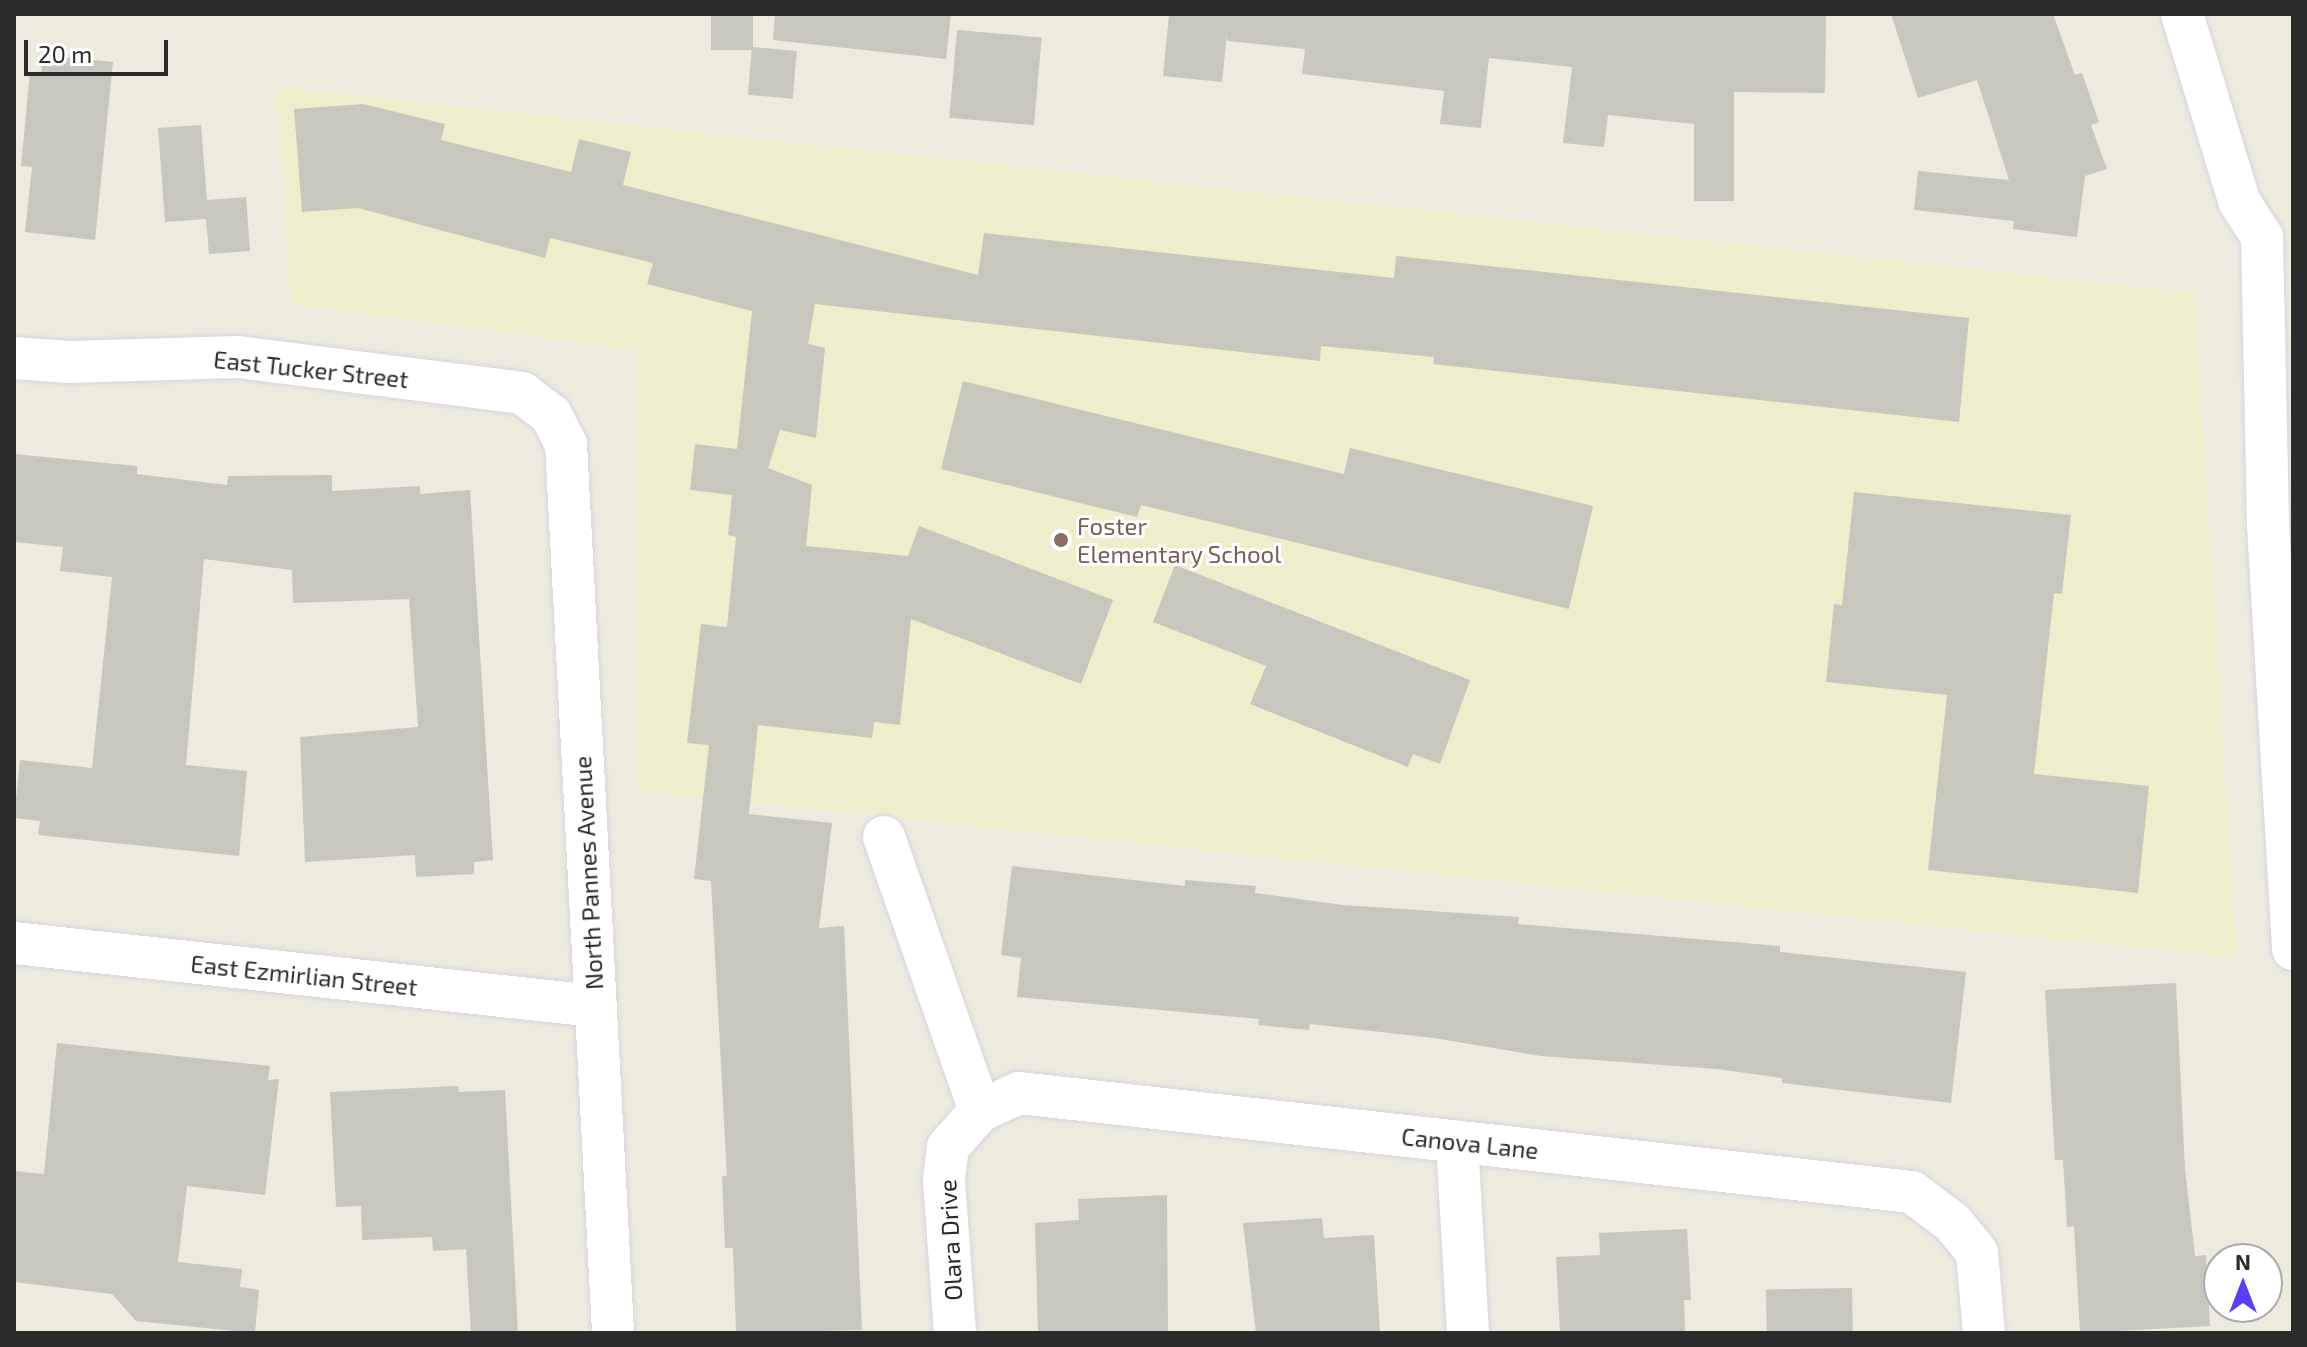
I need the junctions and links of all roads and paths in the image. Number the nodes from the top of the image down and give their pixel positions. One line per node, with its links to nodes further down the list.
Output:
1 (2182, 14): 2 (street)
2 (2277, 238): 3 (street)
3 (2277, 321): 7 (street)
4 (14, 358): 5 (street, East Tucker Street)
5 (551, 415): 11 (street, North Pannes Avenue)
6 (2293, 471): 7 (street)
7 (2268, 526): 10 (street)
8 (884, 837): 12 (street)
9 (14, 943): 11 (street, East Ezmirlian Street)
10 (2293, 949)
11 (594, 1006): 14 (street, North Pannes Avenue)
12 (980, 1111): 13 (street, Canova Lane); 15 (street, Olara Drive)
13 (1457, 1142): 16 (street); 17 (street, Canova Lane)
14 (613, 1333)
15 (955, 1333)
16 (1468, 1333)
17 (1984, 1333)

